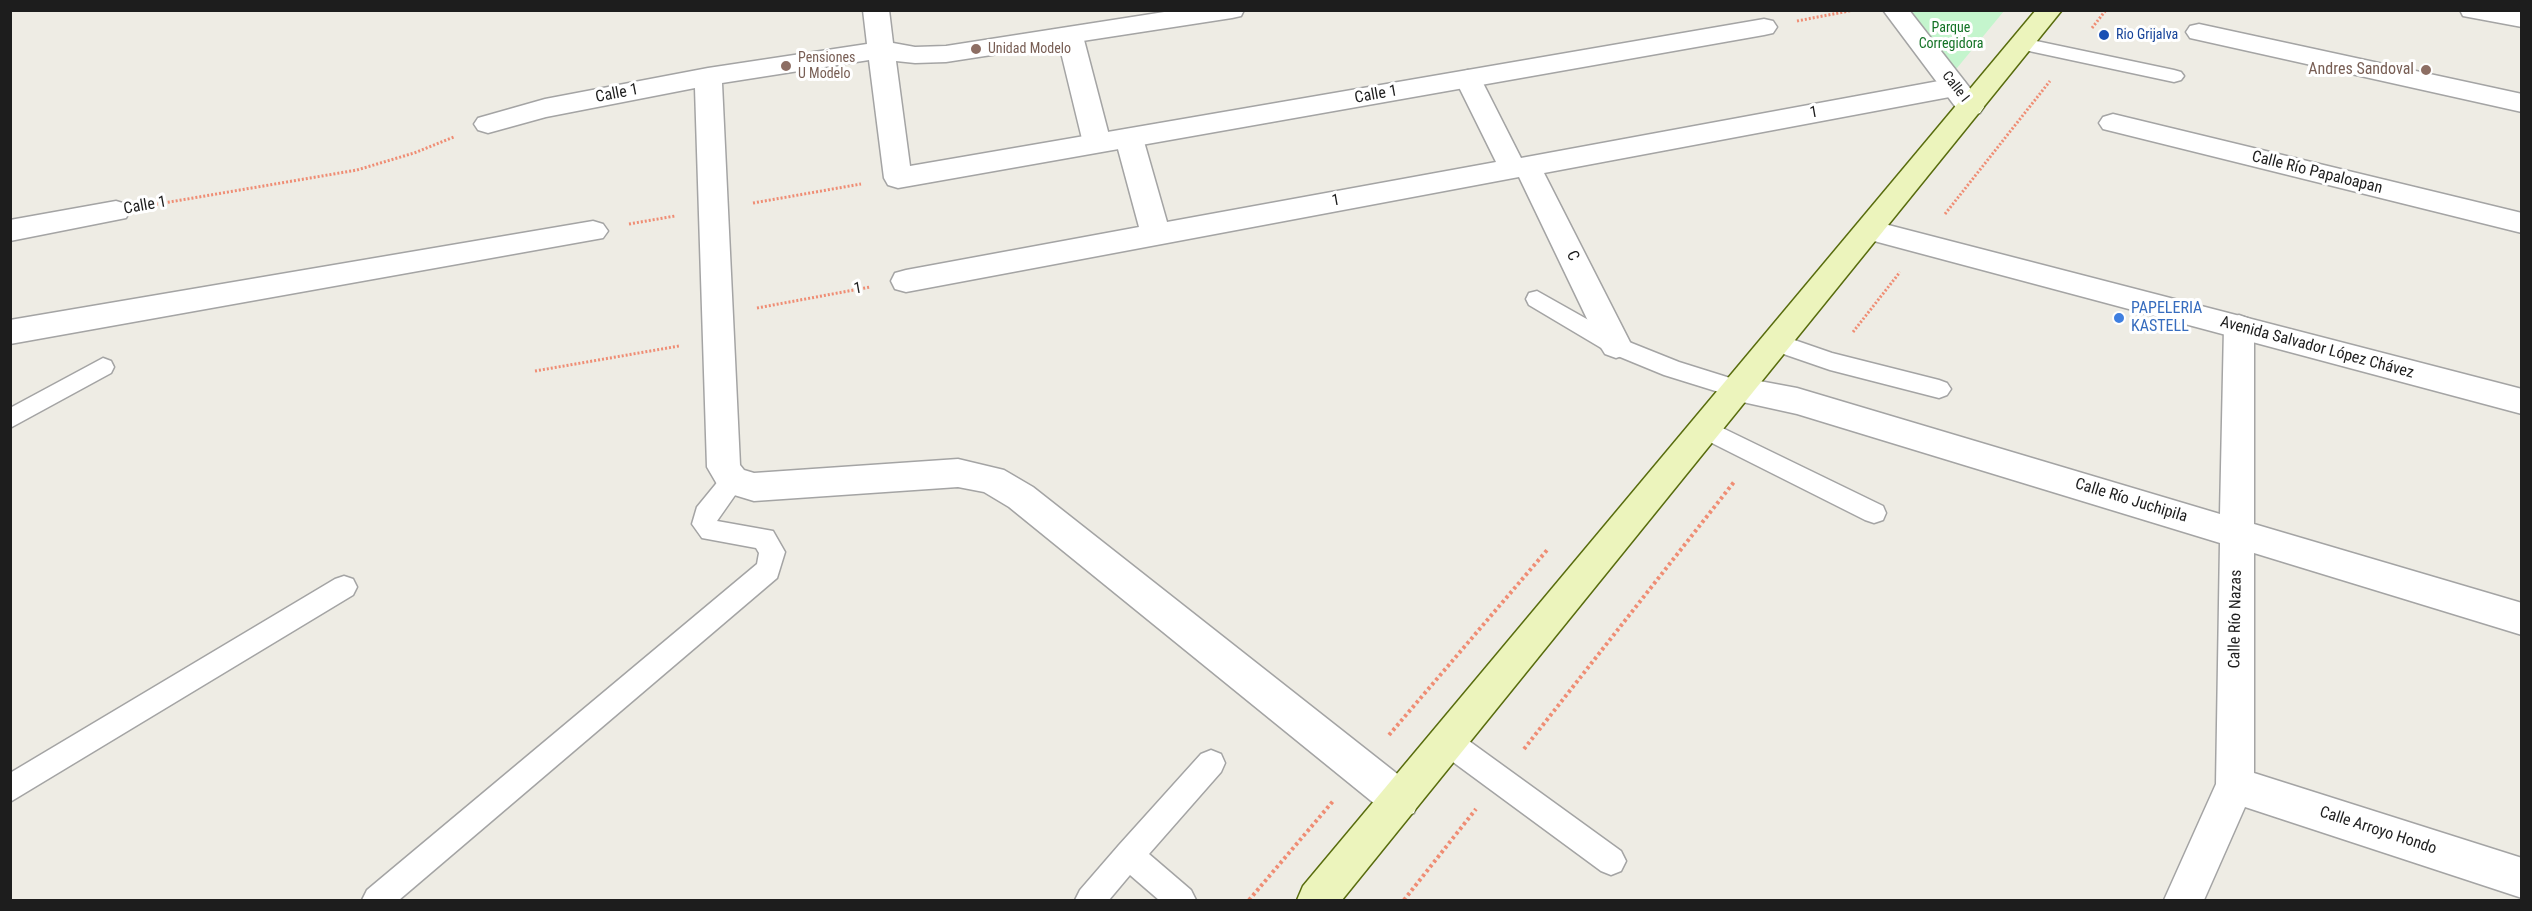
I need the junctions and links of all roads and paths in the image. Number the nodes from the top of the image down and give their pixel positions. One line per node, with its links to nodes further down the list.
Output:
1 (876, 10): 13 (street)
2 (1232, 10): 8 (street, Calle 1)
3 (1854, 10): 9 (path)
4 (1895, 10): 17 (street, Calle I)
5 (2050, 10): 12 (main road)
6 (2472, 10): 7 (street)
7 (2522, 19)
8 (1095, 21): 11 (street, Calle 1)
9 (1764, 27): 16 (street, Calle 1)
10 (2199, 32): 18 (street)
11 (1070, 36): 13 (street, Calle 1); 22 (street)
12 (2022, 44): 14 (lane); 17 (main road)
13 (881, 50): 15 (street, Calle 1); 22 (street, Calle 1)
14 (2174, 75)
15 (708, 77): 20 (street, Calle 1); 32 (street)
16 (1468, 79): 21 (street, Calle 1); 23 (street, C)
17 (1963, 97): 23 (street, 1); 26 (main road)
18 (2522, 103)
19 (2113, 123): 25 (street, Calle Río Papaloapan)
20 (488, 124): 24 (path, Calle 1)
21 (1129, 138): 22 (street, Calle 1); 28 (street)
22 (1097, 143)
23 (1520, 167): 28 (street, 1); 36 (street, C)
24 (116, 211): 29 (street, Calle 1)
25 (2522, 223)
26 (1869, 230): 33 (street, Avenida Salvador López Chávez); 35 (main road)
27 (593, 231): 34 (street)
28 (1156, 235): 30 (street, 1)
29 (13, 237)
30 (906, 281): 32 (path, 1)
31 (1537, 299): 36 (lane)
32 (718, 327): 38 (path, 1); 44 (street)
33 (2239, 327): 41 (street, Avenida Salvador López Chávez); 46 (street, Calle Río Nazas)
34 (10, 332)
35 (1777, 343): 39 (lane); 40 (main road)
36 (1616, 345): 40 (lane)
37 (103, 367): 42 (lane)
38 (535, 371)
39 (1940, 388)
40 (1738, 389): 43 (main road); 46 (street, Calle Río Juchipila)
41 (2522, 402)
42 (10, 419)
43 (1706, 429): 45 (lane); 49 (main road)
44 (733, 481): 53 (street); 57 (lane)
45 (1874, 513)
46 (2237, 533): 48 (street, Calle Río Juchipila); 51 (street, Calle Río Nazas)
47 (344, 587): 52 (lane)
48 (2522, 619)
49 (1448, 742): 53 (main road); 55 (lane)
50 (1211, 763): 54 (lane)
51 (2235, 784): 56 (street, Calle Arroyo Hondo); 61 (street, Calle Río Nazas)
52 (10, 789)
53 (1400, 800): 60 (main road)
54 (1129, 855): 58 (lane); 59 (lane)
55 (1611, 861)
56 (2522, 878)
57 (377, 900)
58 (1090, 900)
59 (1181, 900)
60 (1317, 900)
61 (2184, 900)

